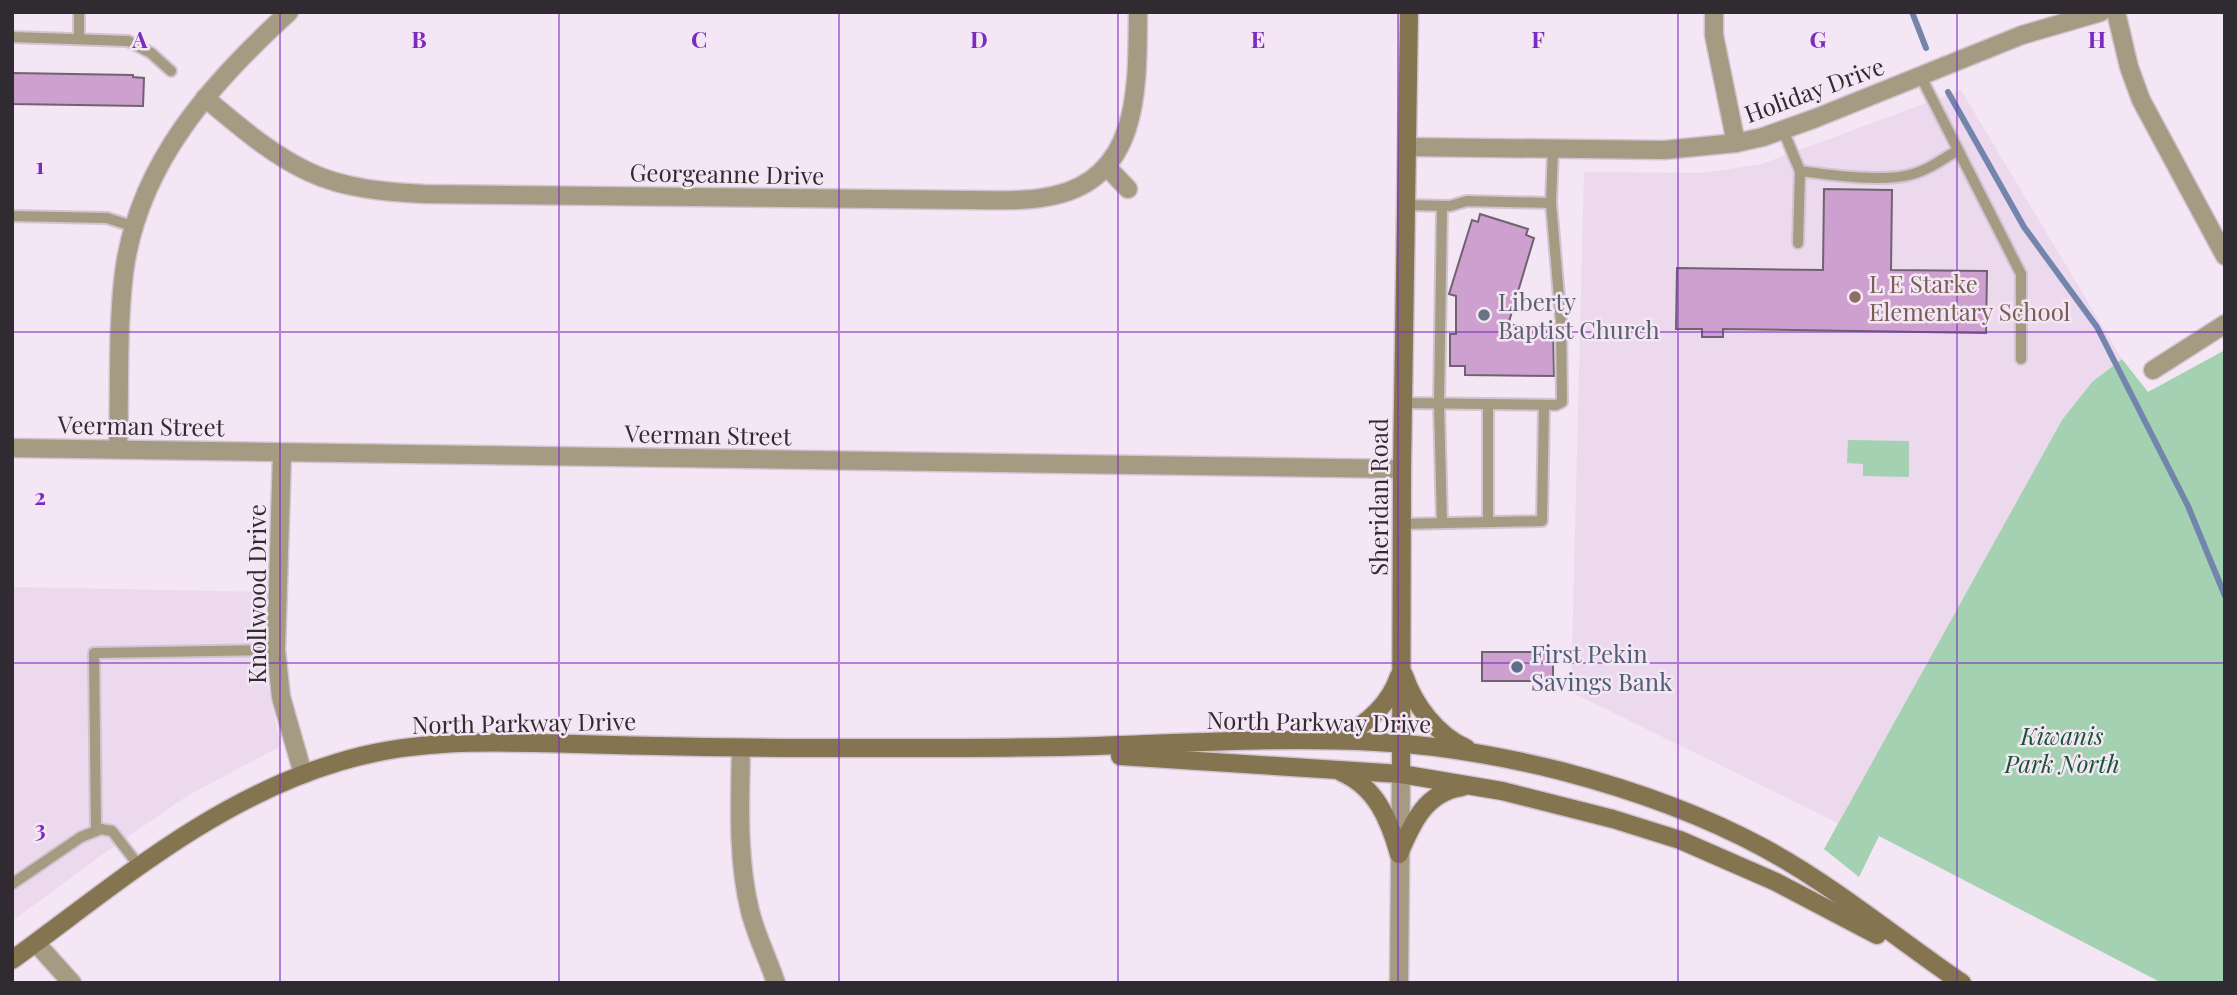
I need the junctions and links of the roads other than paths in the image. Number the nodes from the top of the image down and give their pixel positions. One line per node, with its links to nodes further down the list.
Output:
1 (79, 12): 9 (lane)
2 (289, 12): 12 (street)
3 (1138, 12): 18 (street, Georgeanne Drive)
4 (1409, 12): 15 (main road, Sheridan Road)
5 (1714, 12): 14 (street)
6 (2101, 12): 11 (street, Holiday Drive)
7 (2116, 12): 27 (street)
8 (12, 37): 9 (lane)
9 (79, 38): 10 (lane)
10 (172, 71)
11 (1920, 75): 13 (street, Holiday Drive); 17 (lane)
12 (205, 98): 18 (street, Georgeanne Drive); 25 (street)
13 (1783, 130): 14 (street, Holiday Drive); 19 (lane)
14 (1736, 143): 16 (street, Holiday Drive)
15 (1407, 148): 16 (street, Holiday Drive); 22 (main road, Sheridan Road)
16 (1553, 149): 21 (lane)
17 (1958, 150): 19 (lane); 29 (lane)
18 (1107, 167): 20 (street)
19 (1800, 171): 26 (lane)
20 (1128, 189)
21 (1551, 203): 23 (lane); 34 (lane)
22 (1406, 205): 23 (lane); 31 (main road, Sheridan Road)
23 (1443, 206): 32 (lane)
24 (12, 216): 25 (lane)
25 (135, 226): 36 (street)
26 (1798, 243)
27 (2225, 256)
28 (2225, 324): 30 (street)
29 (2021, 359)
30 (2152, 370)
31 (1404, 403): 32 (lane); 38 (main road, Sheridan Road)
32 (1439, 404): 33 (lane); 40 (lane)
33 (1488, 404): 34 (lane); 39 (lane)
34 (1544, 405): 39 (lane)
35 (12, 448): 36 (street, Veerman Street)
36 (118, 449): 37 (street, Veerman Street)
37 (282, 453): 38 (street, Veerman Street); 42 (street, Knollwood Drive)
38 (1402, 469): 41 (main road, Sheridan Road)
39 (1488, 522): 40 (lane)
40 (1442, 523): 41 (lane)
41 (1402, 524): 43 (main road, Sheridan Road)
42 (276, 650): 50 (street, Knollwood Drive); 53 (lane)
43 (1402, 669): 44 (main road); 45 (main road, Sheridan Road); 48 (main road)
44 (1334, 741): 45 (main road, North Parkway Drive); 47 (main road, North Parkway Drive)
45 (1402, 745): 48 (main road, North Parkway Drive); 51 (main road, Sheridan Road)
46 (741, 748): 47 (main road, North Parkway Drive); 50 (main road, North Parkway Drive); 61 (street)
47 (1011, 749): 49 (main road, North Parkway Drive)
48 (1478, 754): 59 (main road, North Parkway Drive)
49 (1335, 770): 51 (main road, North Parkway Drive); 54 (main road)
50 (303, 774): 55 (main road, North Parkway Drive)
51 (1401, 774): 52 (main road, North Parkway Drive); 54 (street, Sheridan Road)
52 (1471, 785): 54 (main road); 59 (main road, North Parkway Drive)
53 (96, 831): 55 (lane); 56 (lane)
54 (1399, 854): 62 (street, Sheridan Road)
55 (139, 866): 57 (main road, North Parkway Drive)
56 (12, 884)
57 (36, 943): 58 (main road, North Parkway Drive); 60 (street)
58 (12, 960)
59 (1955, 978)
60 (72, 983)
61 (776, 983)
62 (1399, 983)

